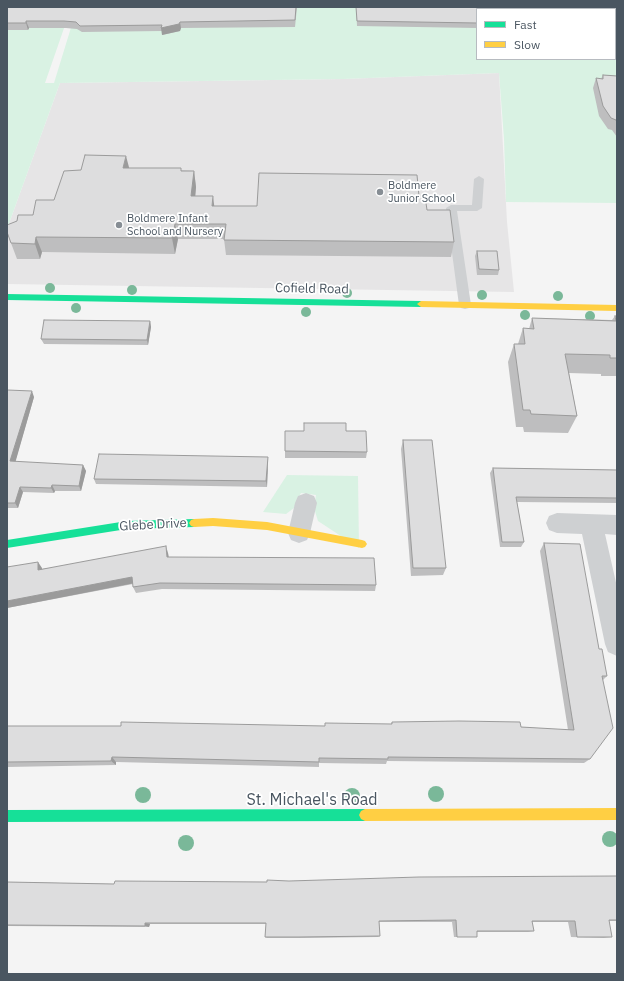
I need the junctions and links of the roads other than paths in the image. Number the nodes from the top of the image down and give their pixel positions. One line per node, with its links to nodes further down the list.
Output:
1 (479, 179): 3 (lane)
2 (7, 297): 3 (street, Cofield Road)
3 (465, 305): 4 (street, Cofield Road)
4 (617, 308)
5 (306, 504): 9 (street)
6 (557, 523): 7 (street)
7 (592, 525): 8 (street); 12 (street)
8 (617, 525)
9 (299, 532): 10 (street, Glebe Drive); 11 (street, Glebe Drive)
10 (7, 544)
11 (362, 544)
12 (617, 644)
13 (617, 814): 14 (street, St. Michael's Road)
14 (7, 816)

